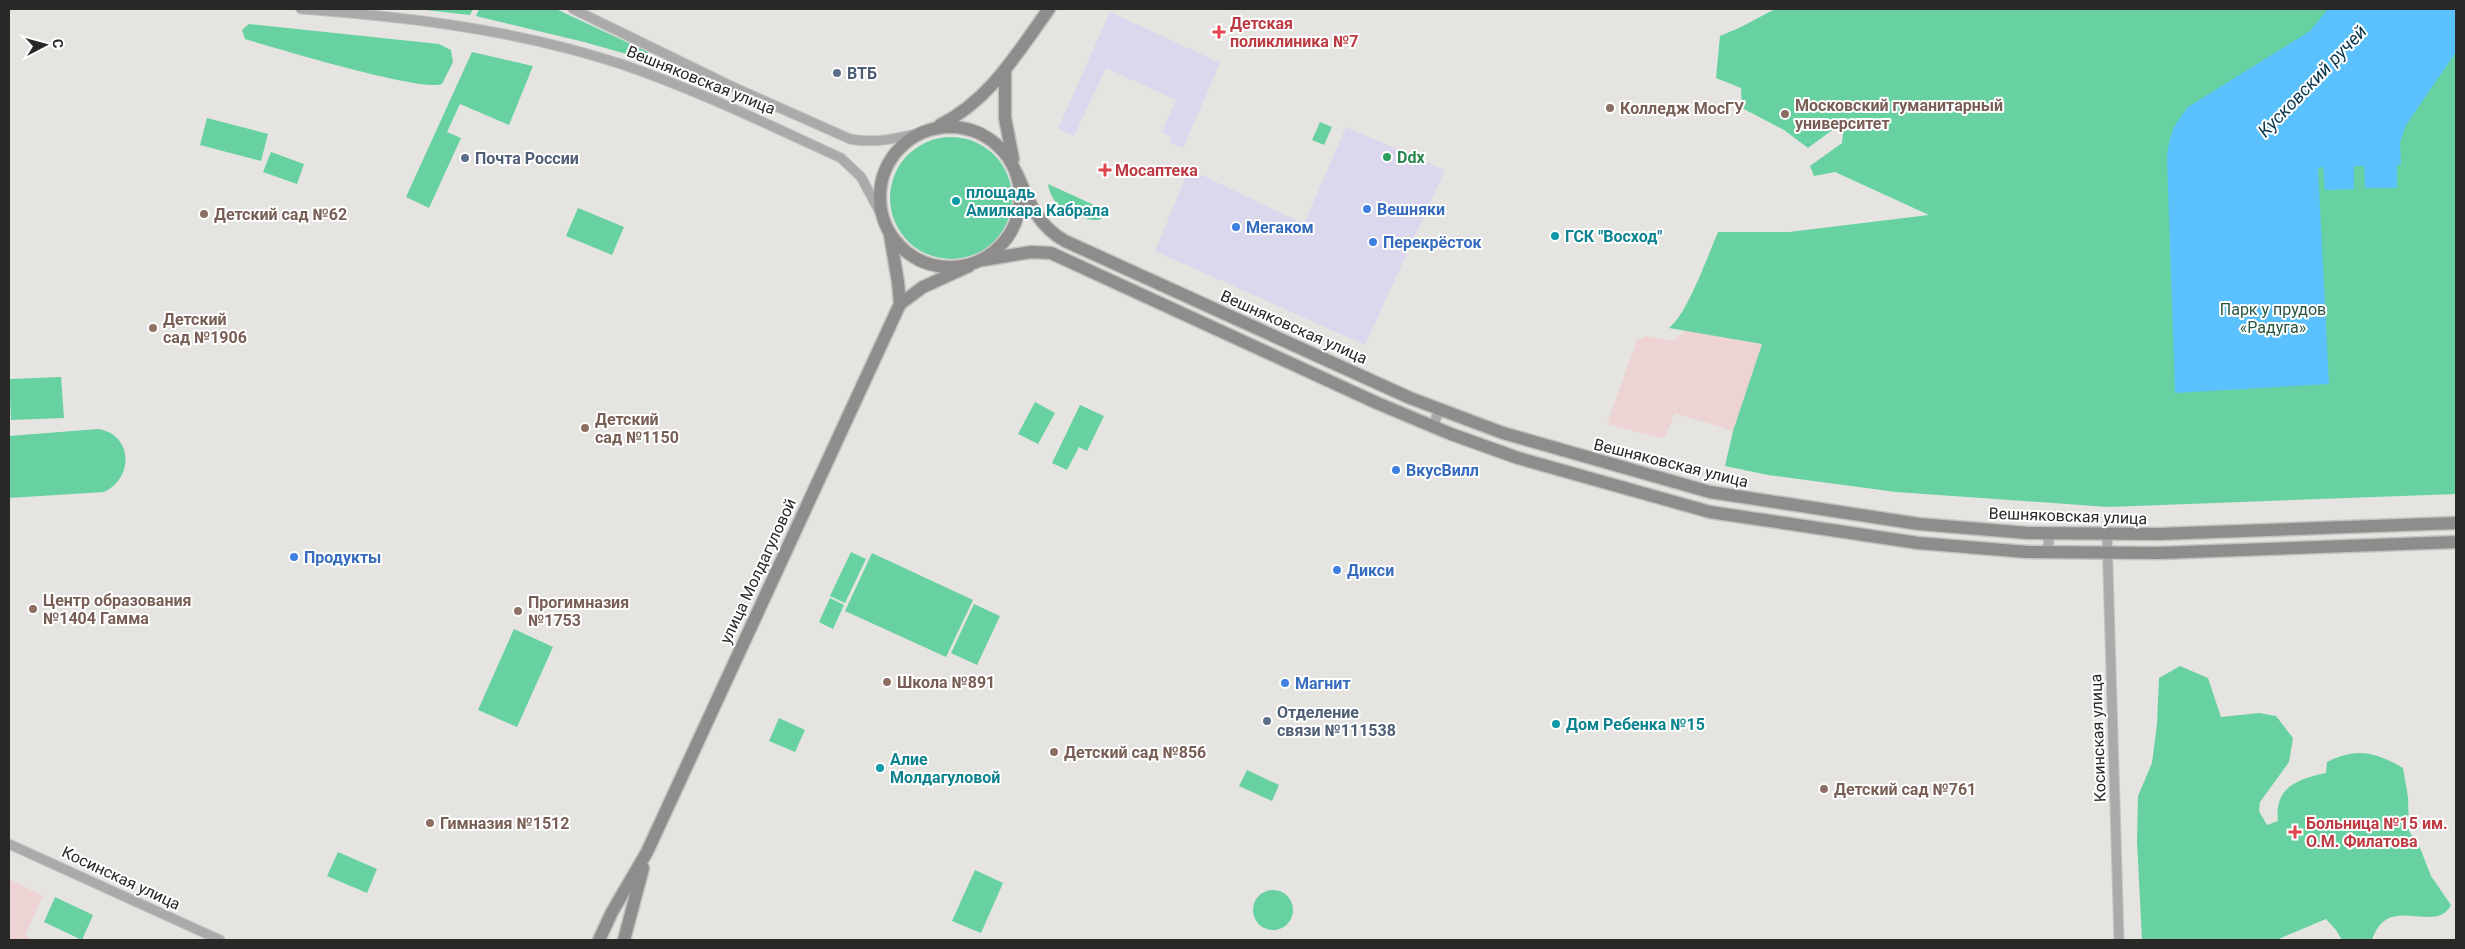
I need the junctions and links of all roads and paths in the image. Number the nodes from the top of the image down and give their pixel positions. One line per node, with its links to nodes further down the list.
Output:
1 (301, 9): 5 (street, Вешняковская улица)
2 (367, 9): 5 (street, Вешняковская улица)
3 (573, 9): 8 (street, Вешняковская улица)
4 (1049, 9): 6 (main road)
5 (384, 15): 10 (street, Вешняковская улица)
6 (1004, 72): 7 (main road); 9 (main road)
7 (936, 128): 8 (main road); 9 (main road)
8 (923, 132): 10 (main road)
9 (1015, 170): 12 (main road); 15 (main road, Вешняковская улица)
10 (883, 218): 11 (main road)
11 (889, 232): 13 (main road); 14 (main road)
12 (983, 260): 13 (main road); 16 (main road, Вешняковская улица)
13 (969, 266): 14 (main road, улица Молдагуловой)
14 (900, 304): 26 (main road, улица Молдагуловой)
15 (1366, 378): 16 (street); 17 (main road, Вешняковская улица)
16 (1358, 394): 18 (main road, Вешняковская улица)
17 (1448, 412): 18 (street); 20 (main road, Вешняковская улица)
18 (1440, 429): 23 (main road, Вешняковская улица)
19 (2456, 523): 21 (main road, Вешняковская улица)
20 (2040, 533): 21 (main road, Вешняковская улица); 23 (street)
21 (2107, 535): 24 (street, Косинская улица)
22 (2456, 542): 24 (main road, Вешняковская улица)
23 (2039, 552): 24 (main road, Вешняковская улица)
24 (2107, 554): 31 (street, Косинская улица)
25 (9, 844): 29 (street, Косинская улица)
26 (647, 852): 27 (main road, улица Молдагуловой); 28 (main road, улица Молдагуловой)
27 (605, 927): 28 (main road); 30 (main road, улица Молдагуловой)
28 (625, 938)
29 (220, 940)
30 (599, 940)
31 (2119, 940)

